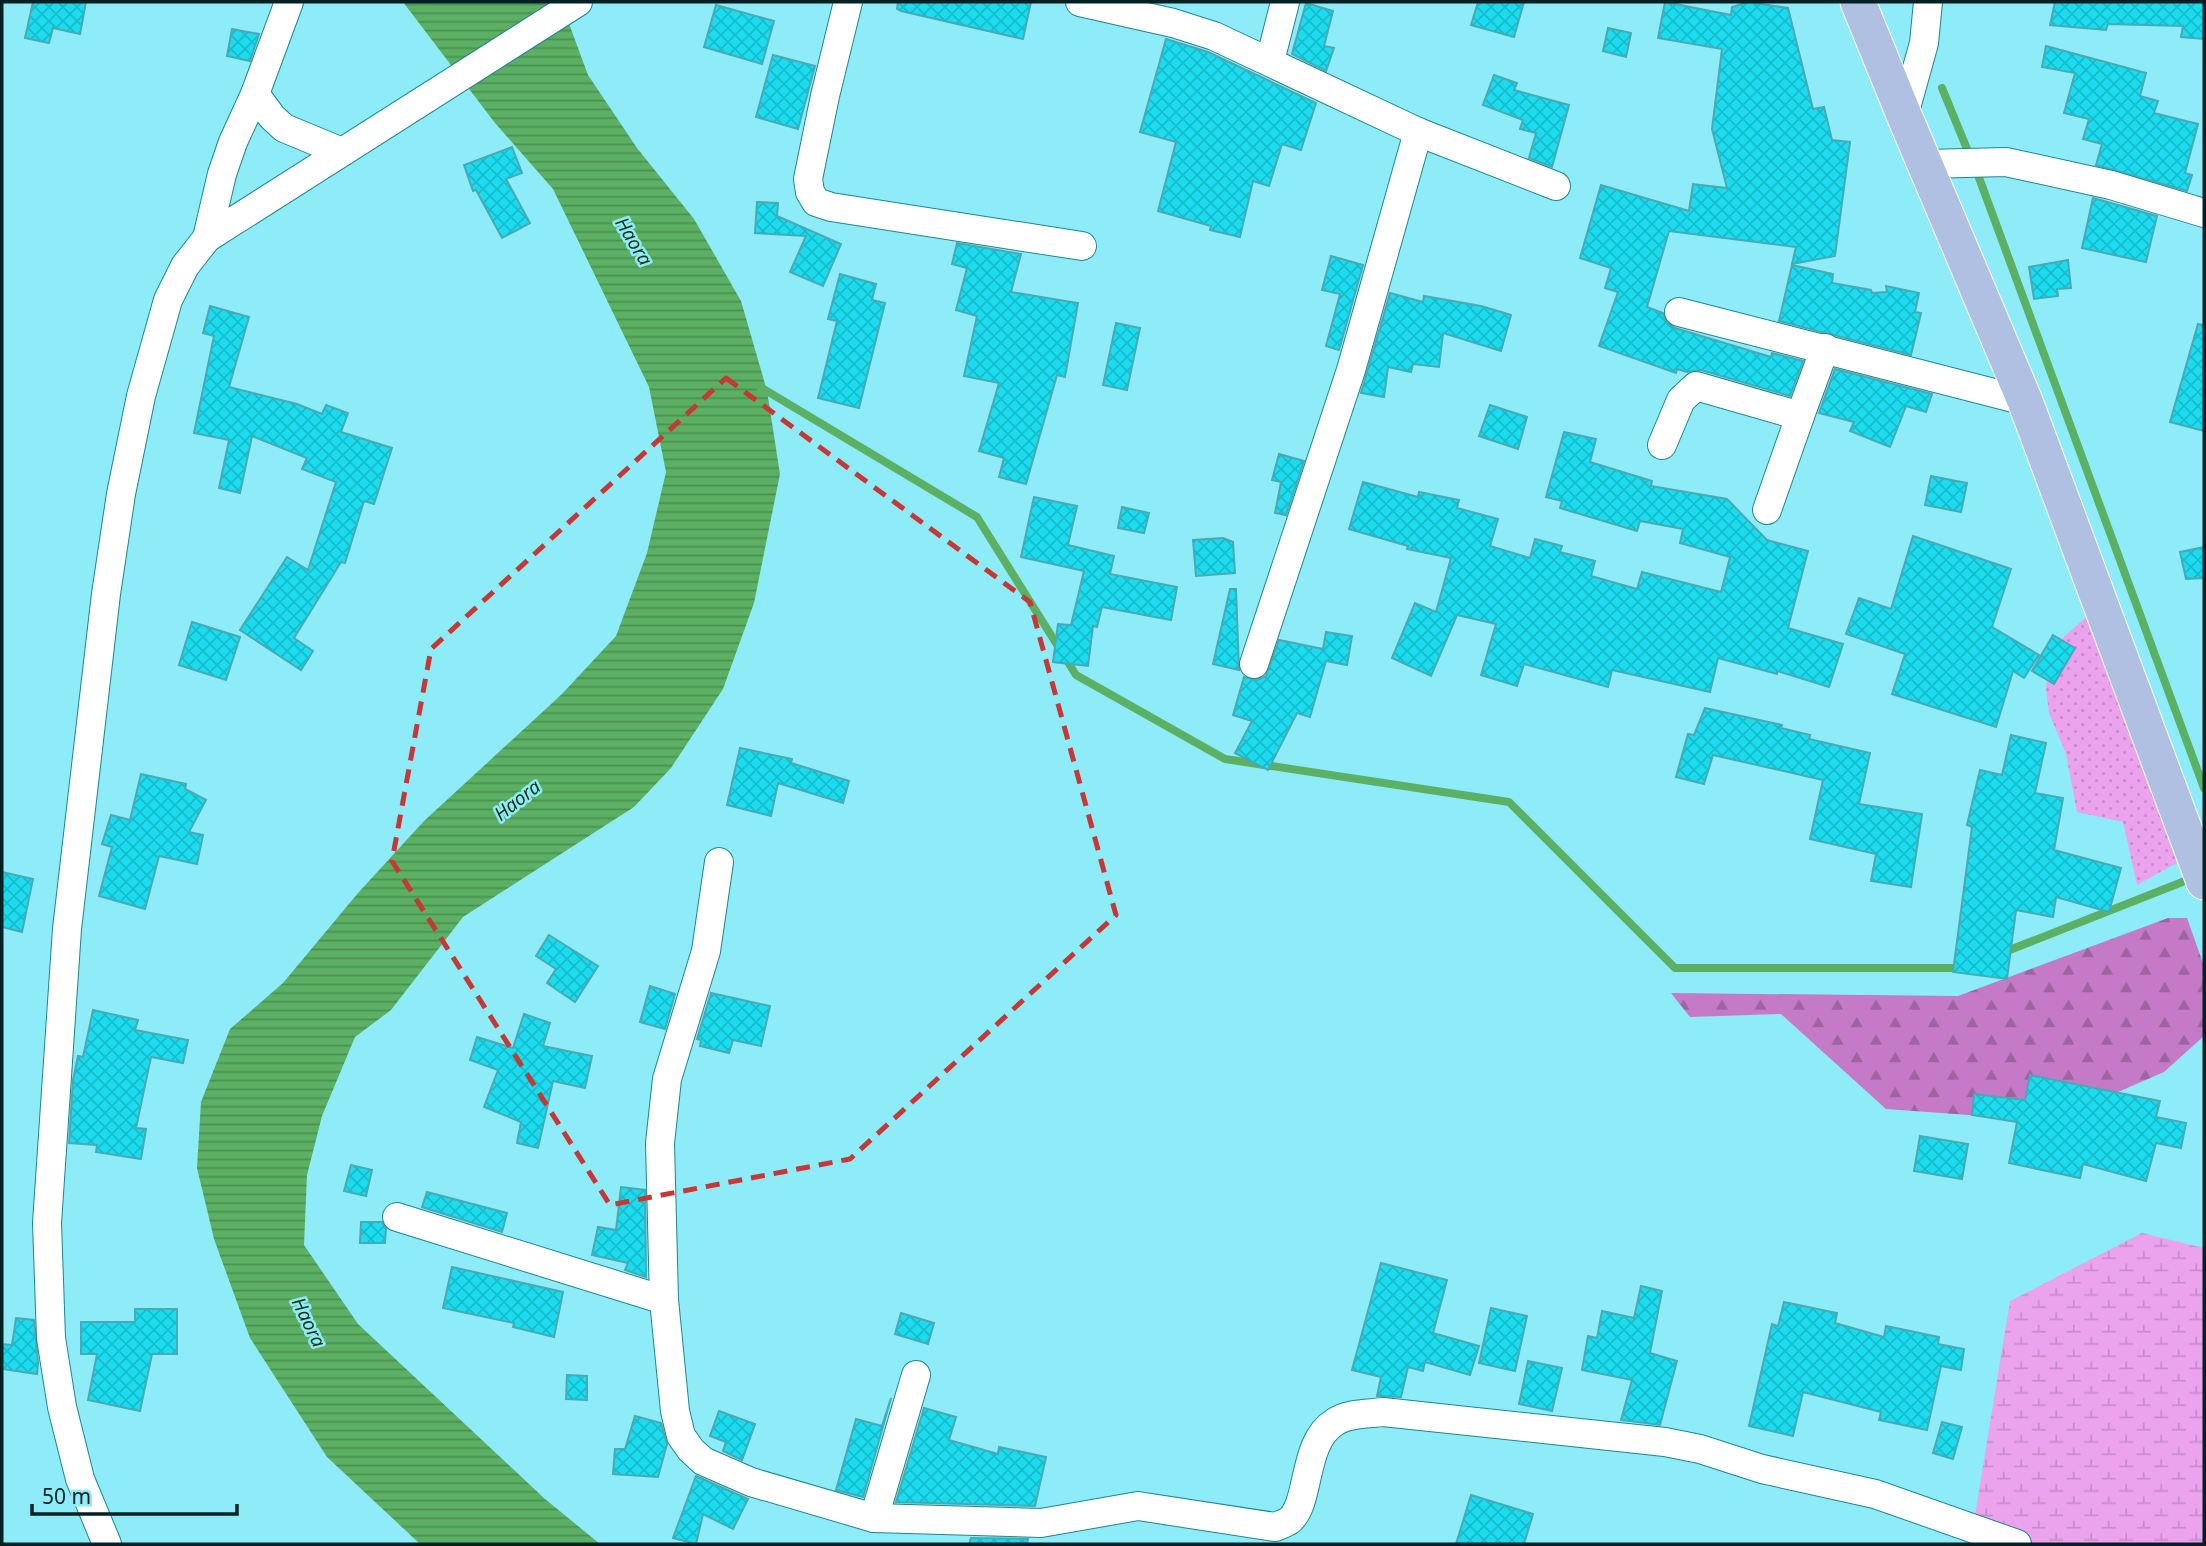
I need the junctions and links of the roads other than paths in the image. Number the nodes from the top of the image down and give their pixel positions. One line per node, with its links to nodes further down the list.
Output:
1 (289, 2): 9 (street)
2 (578, 2): 12 (street)
3 (848, 2): 17 (street)
4 (1080, 2): 8 (street)
5 (1284, 2): 8 (street)
6 (1858, 2): 10 (main road)
7 (1928, 2): 10 (street)
8 (1270, 61): 11 (street)
9 (255, 94): 12 (street); 16 (street)
10 (1903, 115): 13 (main road)
11 (1418, 132): 14 (street); 24 (street)
12 (352, 146): 16 (street)
13 (1925, 164): 15 (street); 20 (main road)
14 (1556, 186)
15 (2204, 213)
16 (206, 238): 31 (street)
17 (1082, 246)
18 (1679, 312): 19 (street)
19 (1825, 348): 20 (street); 21 (street)
20 (2025, 401): 26 (main road)
21 (1800, 416): 22 (street); 23 (street)
22 (1662, 445)
23 (1767, 510)
24 (1254, 664)
25 (719, 862): 28 (street)
26 (2201, 873)
27 (397, 1217): 28 (street)
28 (664, 1300): 30 (street)
29 (916, 1375): 30 (street)
30 (874, 1518): 32 (street)
31 (107, 1544)
32 (2017, 1544)

